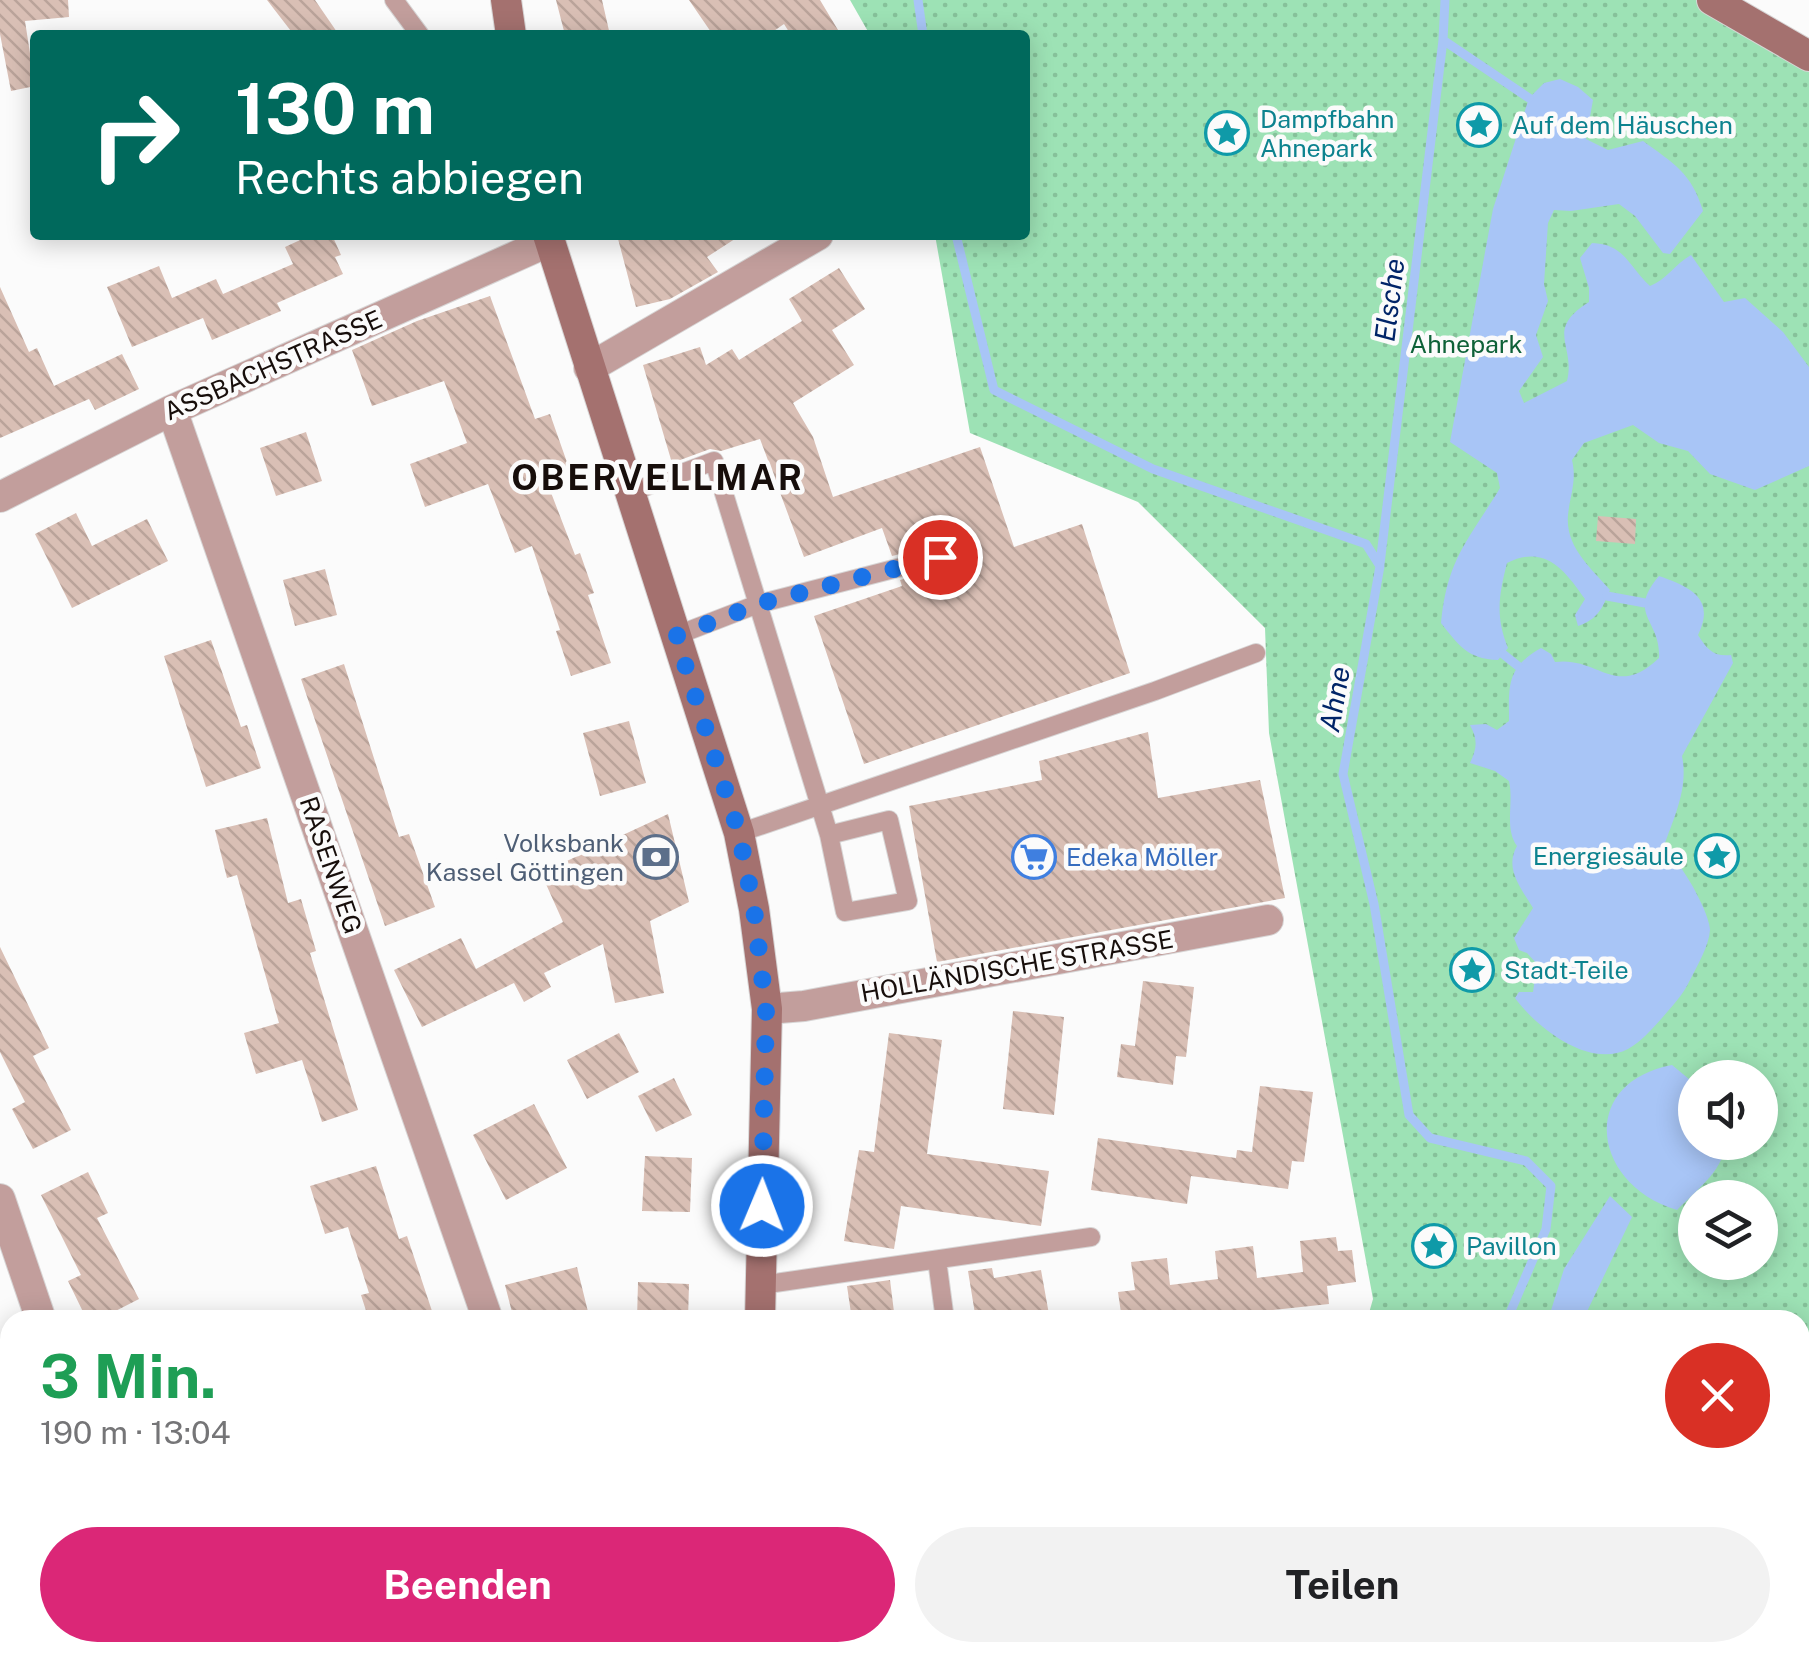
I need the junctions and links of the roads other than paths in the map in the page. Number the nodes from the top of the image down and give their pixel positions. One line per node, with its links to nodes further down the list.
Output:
1 (394, 0): 4 (lane)
2 (506, 0): 5 (street)
3 (1712, 0): 6 (street)
4 (416, 30)
5 (510, 30)
6 (1809, 56)
7 (545, 240): 11 (street, ASSBACHSTRASSE)
8 (550, 240): 10 (street)
9 (809, 240): 10 (street)
10 (589, 368): 12 (street)
11 (172, 410): 13 (street, ASSBACHSTRASSE); 28 (street, RASENWEG)
12 (630, 493): 15 (lane); 16 (street)
13 (0, 497)
14 (940, 557): 15 (lane)
15 (758, 604): 16 (lane); 18 (lane)
16 (676, 636): 19 (street)
17 (1256, 653): 18 (lane)
18 (820, 806): 19 (lane); 20 (lane)
19 (739, 833): 22 (street)
20 (829, 835): 20 (lane)
21 (1268, 920): 22 (street, HOLLÄNDISCHE STRASSE)
22 (766, 1010): 26 (street)
23 (0, 1200): 27 (street)
24 (1092, 1237): 25 (lane)
25 (936, 1260): 26 (lane); 30 (lane)
26 (760, 1285): 29 (street)
27 (38, 1310)
28 (485, 1310)
29 (760, 1310)
30 (944, 1310)

